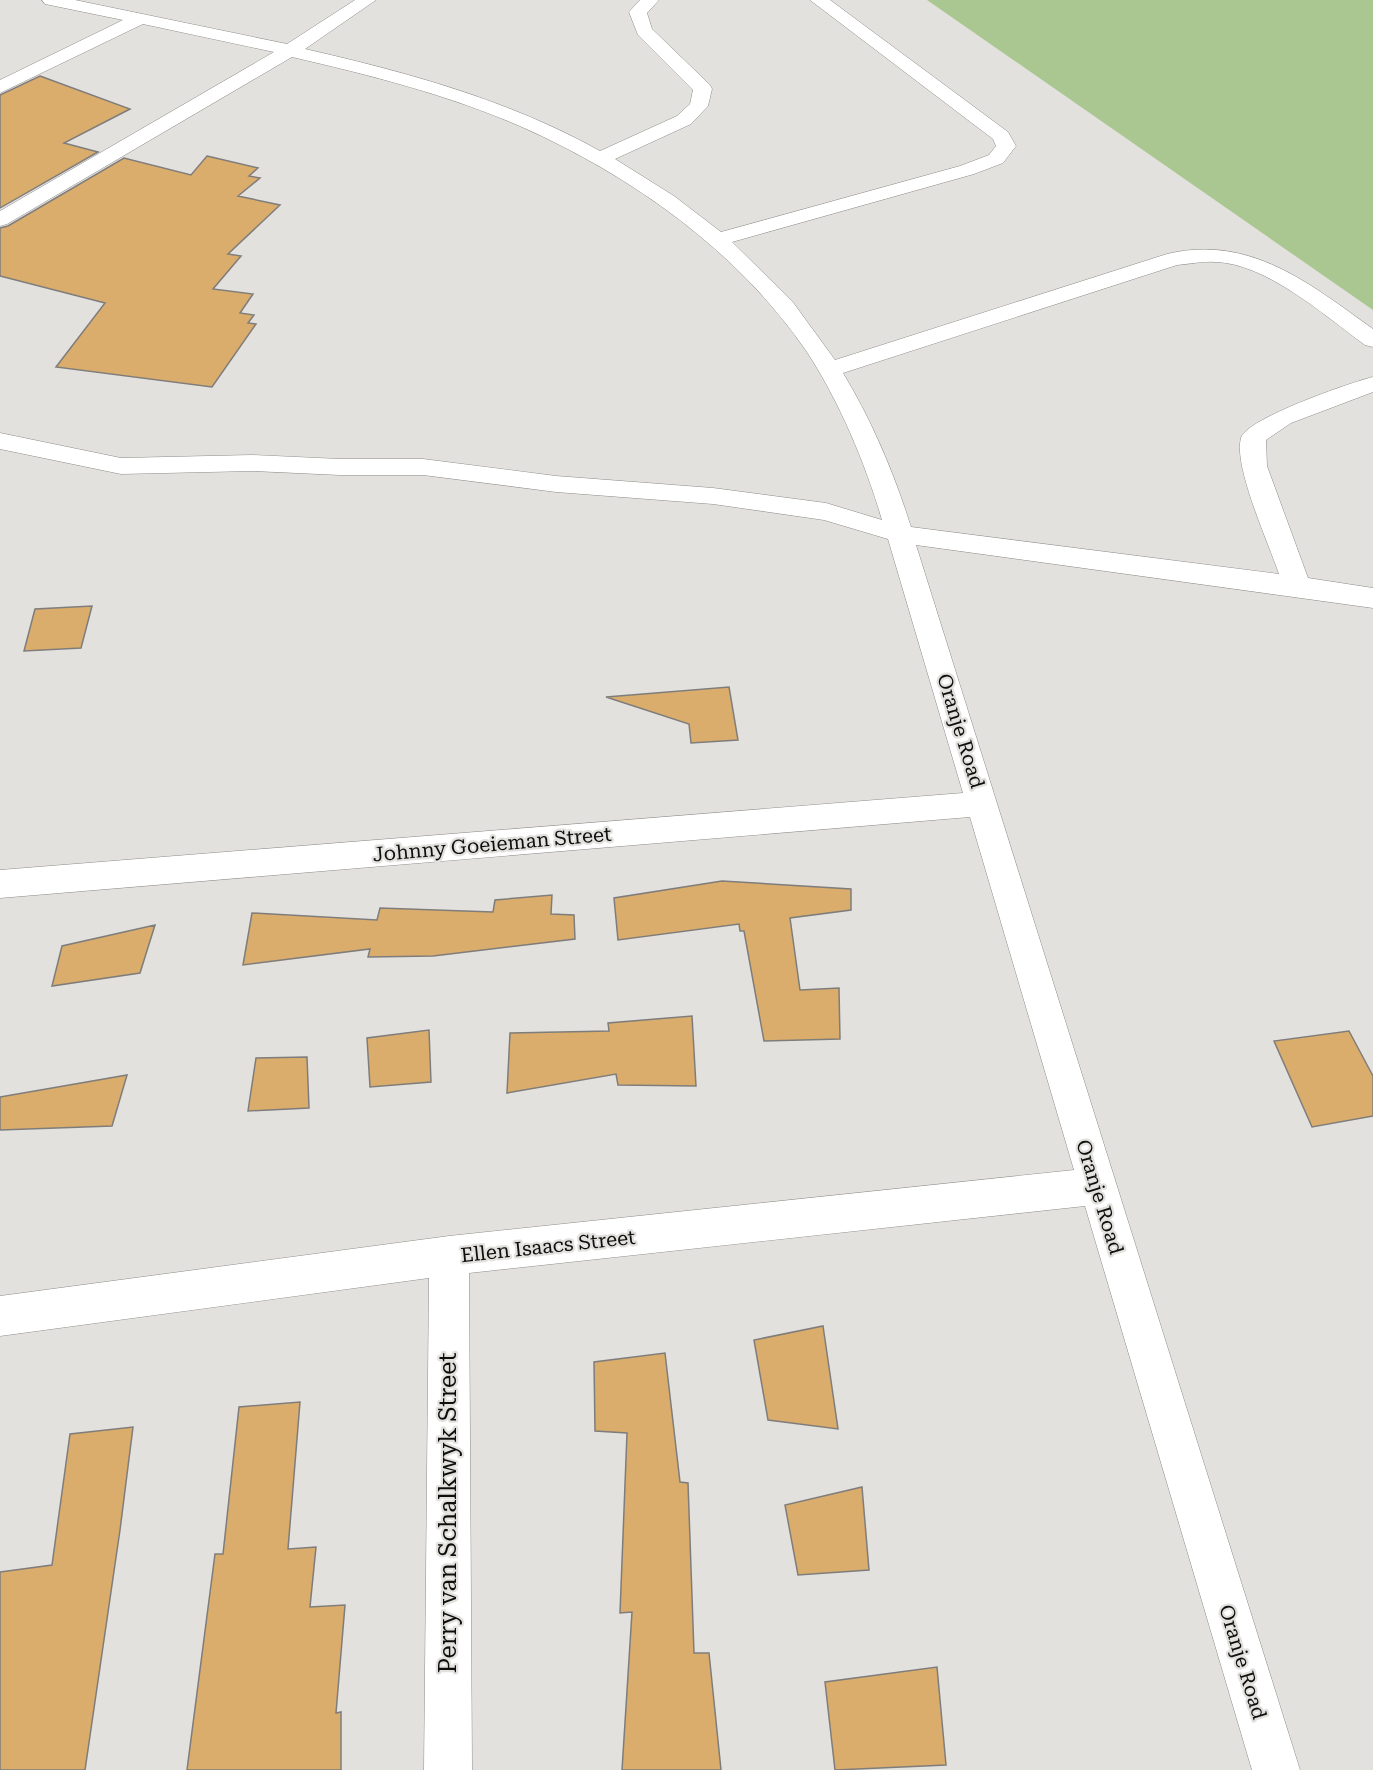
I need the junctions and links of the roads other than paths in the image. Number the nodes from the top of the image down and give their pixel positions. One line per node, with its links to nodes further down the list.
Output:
1 (51, 0): 5 (street, Oranje Road)
2 (367, 0): 6 (street)
3 (650, 0): 8 (street)
4 (819, 0): 10 (street)
5 (140, 19): 6 (street, Oranje Road); 7 (street)
6 (289, 51): 8 (street, Oranje Road); 9 (street)
7 (0, 87)
8 (598, 159): 10 (street, Oranje Road)
9 (0, 220)
10 (717, 240): 12 (street, Oranje Road)
11 (1373, 340): 12 (street)
12 (828, 370): 15 (street, Oranje Road)
13 (1373, 384): 16 (street)
14 (0, 441): 15 (street)
15 (900, 534): 16 (street); 18 (street, Oranje Road)
16 (1297, 586): 17 (street)
17 (1373, 598)
18 (983, 804): 19 (street, Johnny Goeieman Street); 20 (street, Oranje Road)
19 (0, 884)
20 (1096, 1186): 21 (street, Ellen Isaacs Street); 24 (street, Oranje Road)
21 (449, 1256): 22 (street, Ellen Isaacs Street); 23 (street, Perry van Schalkwyk Street)
22 (0, 1316)
23 (448, 1770)
24 (1276, 1770)

